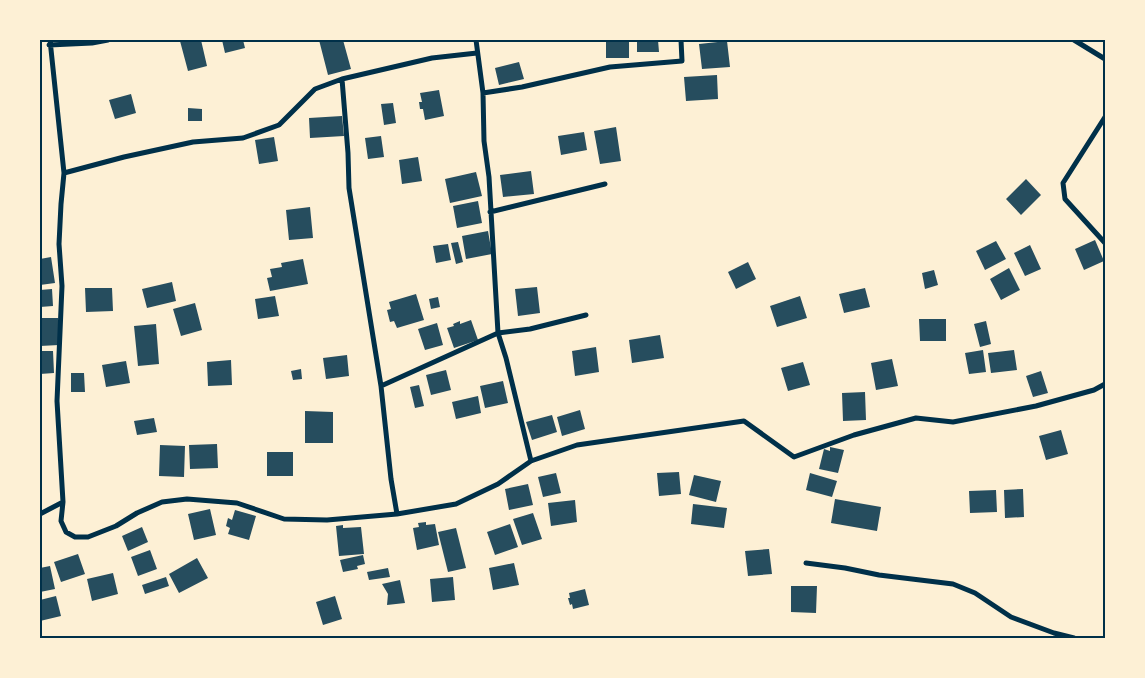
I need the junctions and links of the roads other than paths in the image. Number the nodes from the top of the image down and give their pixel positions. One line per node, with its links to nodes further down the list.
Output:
1 (108, 40): 5 (street)
2 (476, 40): 6 (street)
3 (680, 40): 9 (street)
4 (1074, 40): 7 (street)
5 (49, 42): 11 (street)
6 (477, 54): 8 (street); 9 (street)
7 (1105, 59)
8 (342, 79): 11 (street); 18 (street)
9 (483, 93): 13 (street)
10 (1105, 117): 14 (street)
11 (64, 173): 20 (street)
12 (604, 184): 13 (street)
13 (490, 212): 16 (street)
14 (1105, 243)
15 (586, 315): 16 (street)
16 (498, 333): 18 (street); 19 (street)
17 (1105, 384): 19 (street)
18 (381, 386): 22 (street)
19 (531, 461): 22 (street)
20 (62, 502): 21 (street); 22 (street)
21 (40, 514)
22 (397, 514)
23 (806, 562): 24 (street)
24 (1074, 638)

